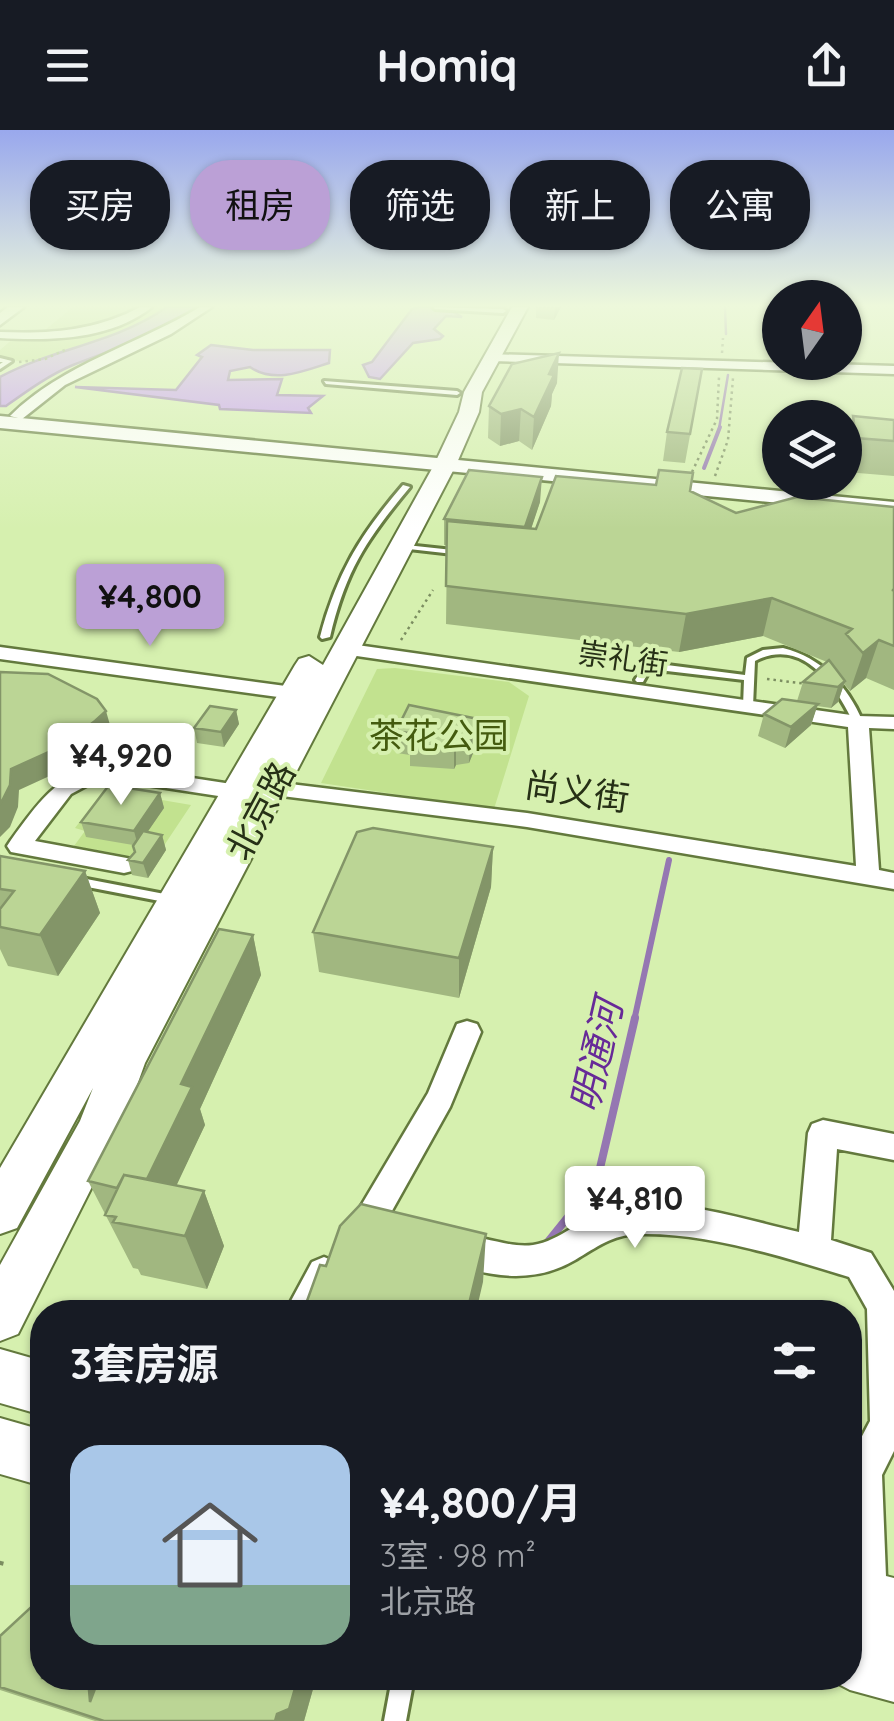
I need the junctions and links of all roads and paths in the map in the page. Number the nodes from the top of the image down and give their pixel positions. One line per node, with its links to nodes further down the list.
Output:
1 (62, 381): 8 (street)
2 (464, 381): 7 (main road, 北京路)
3 (479, 381): 9 (main road, 北京路)
4 (722, 381): 10 (path)
5 (728, 381): 11 (path)
6 (326, 382): 7 (lane)
7 (457, 393): 9 (main road, 北京路)
8 (4, 416): 9 (main road)
9 (432, 456): 10 (main road); 13 (main road); 14 (main road, 北京路); 17 (main road, 北京路)
10 (691, 478): 11 (main road)
11 (714, 480): 12 (main road)
12 (894, 498)
13 (894, 508)
14 (400, 546): 15 (lane); 17 (main road, 北京路)
15 (474, 554)
16 (434, 590): 19 (path)
17 (334, 643): 19 (street, 崇礼街); 24 (main road, 北京路); 28 (main road, 北京路)
18 (0, 653): 24 (street)
19 (392, 656): 25 (street, 崇礼街)
20 (748, 678): 22 (lane); 25 (lane); 26 (lane)
21 (767, 678): 23 (path)
22 (640, 680)
23 (811, 684)
24 (293, 694): 28 (main road, 北京路)
25 (748, 706): 26 (street, 崇礼街)
26 (858, 722): 27 (street, 崇礼街); 30 (street)
27 (894, 723)
28 (256, 791): 29 (street, 尚义街); 30 (street, 尚义街); 33 (main road, 北京路); 40 (main road, 北京路)
29 (124, 865)
30 (868, 876): 32 (street, 尚义街)
31 (68, 880): 33 (lane)
32 (894, 881)
33 (177, 900): 36 (main road, 北京路)
34 (468, 1032): 37 (street)
35 (894, 1147): 38 (street)
36 (0, 1212)
37 (394, 1237): 38 (street); 39 (street)
38 (814, 1251): 45 (street)
39 (308, 1300)
40 (0, 1316)
41 (0, 1376): 42 (main road)
42 (30, 1385)
43 (0, 1446): 44 (main road)
44 (30, 1455)
45 (865, 1616): 46 (main road)
46 (894, 1670)
47 (401, 1690): 48 (lane)
48 (394, 1721)

